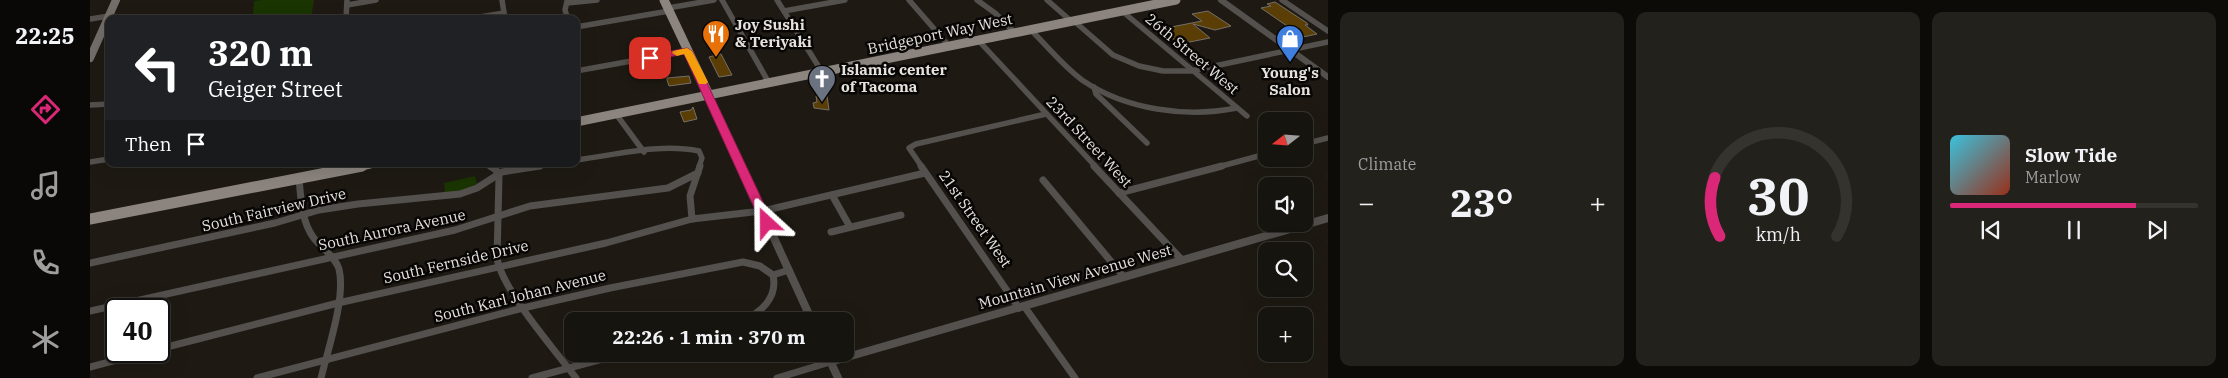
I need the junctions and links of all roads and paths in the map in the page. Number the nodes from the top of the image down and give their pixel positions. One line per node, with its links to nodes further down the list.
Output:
1 (116, 0): 20 (main road)
2 (376, 0): 15 (street)
3 (502, 0): 22 (street)
4 (597, 0): 16 (street)
5 (714, 0): 17 (street)
6 (722, 0): 42 (street)
7 (777, 0): 18 (street)
8 (845, 0): 18 (street)
9 (909, 0): 34 (street)
10 (977, 0): 31 (street)
11 (1047, 0): 26 (street)
12 (1176, 0): 19 (main road, Bridgeport Way West)
13 (1221, 0): 35 (street)
14 (1282, 0): 30 (street)
15 (347, 2): 21 (street)
16 (567, 2): 23 (street)
17 (667, 6): 28 (street); 36 (main road)
18 (784, 11): 40 (street)
19 (1122, 11): 26 (main road, Bridgeport Way West); 39 (street, 26th Street West)
20 (109, 15)
21 (346, 15)
22 (505, 15)
23 (567, 15)
24 (105, 17): 25 (street)
25 (90, 19)
26 (1073, 21): 29 (main road, Bridgeport Way West); 39 (street)
27 (105, 25): 37 (main road)
28 (580, 26)
29 (1030, 30): 31 (main road, Bridgeport Way West); 43 (street)
30 (1328, 31)
31 (1015, 32): 32 (main road, Bridgeport Way West)
32 (978, 40): 34 (main road, Bridgeport Way West); 49 (street, 23rd Street West)
33 (1328, 42): 35 (street)
34 (949, 46): 40 (main road, Bridgeport Way West)
35 (1289, 49): 39 (street); 41 (street)
36 (687, 51): 38 (street); 44 (main road)
37 (90, 58)
38 (580, 70)
39 (1193, 71): 47 (street, 26th Street West)
40 (822, 72): 42 (main road, Bridgeport Way West)
41 (1328, 77)
42 (769, 83): 44 (main road, Bridgeport Way West)
43 (1094, 87): 47 (street); 54 (street)
44 (709, 95): 48 (main road, Bridgeport Way West); 70 (street)
45 (105, 104): 46 (street)
46 (90, 105)
47 (1238, 108): 50 (street, 26th Street West)
48 (616, 114): 51 (main road, Bridgeport Way West); 55 (street)
49 (1046, 114): 64 (street, 21st Street West); 68 (street, 23rd Street West)
50 (1247, 116)
51 (580, 121)
52 (1328, 138): 53 (street)
53 (1313, 142)
54 (1146, 143)
55 (644, 152): 58 (street); 63 (street)
56 (1258, 156): 68 (street)
57 (105, 160): 59 (street)
58 (580, 160)
59 (90, 162)
60 (345, 167): 66 (main road)
61 (491, 167): 65 (street)
62 (528, 167): 65 (street, South Fairview Drive)
63 (698, 173): 73 (street, South Aurora Avenue); 76 (street)
64 (925, 173): 69 (street, South Fernside Drive); 87 (street, 21st Street West)
65 (498, 174): 71 (street, South Fairview Drive); 73 (street)
66 (299, 178): 71 (street); 75 (main road)
67 (1043, 180): 85 (street)
68 (1120, 193): 80 (street, 23rd Street West)
69 (832, 194): 70 (street, South Fernside Drive); 77 (street)
70 (762, 211): 76 (street, South Fernside Drive); 83 (street)
71 (303, 214): 79 (street); 81 (street, South Fairview Drive)
72 (901, 215): 77 (street)
73 (499, 217): 79 (street, South Aurora Avenue); 82 (street)
74 (1328, 218): 80 (street, Mountain View Avenue West)
75 (90, 219)
76 (692, 219): 82 (street, South Fernside Drive)
77 (850, 227): 78 (street)
78 (831, 232)
79 (331, 256): 86 (street); 89 (street, South Aurora Avenue)
80 (1182, 260): 85 (street, Mountain View Avenue West)
81 (90, 263)
82 (498, 266): 86 (street, South Fernside Drive); 88 (street)
83 (789, 270): 84 (street); 91 (street)
84 (773, 275): 88 (street, South Karl Johan Avenue); 90 (street)
85 (1124, 277): 87 (street, Mountain View Avenue West)
86 (338, 303): 92 (street, South Fernside Drive); 94 (street)
87 (1021, 307): 93 (street, Mountain View Avenue West); 107 (street, 21st Street West)
88 (523, 308): 94 (street, South Karl Johan Avenue); 100 (street)
89 (90, 311)
90 (758, 312)
91 (808, 312)
92 (170, 346)
93 (854, 351)
94 (324, 359): 101 (street, South Karl Johan Avenue); 102 (street)
95 (591, 362): 100 (street)
96 (819, 362): 105 (street)
97 (831, 362): 106 (street)
98 (105, 363): 99 (street)
99 (90, 367)
100 (568, 368): 103 (street); 104 (street)
101 (257, 378)
102 (320, 378)
103 (532, 378)
104 (576, 378)
105 (777, 378)
106 (838, 378)
107 (1075, 378)

